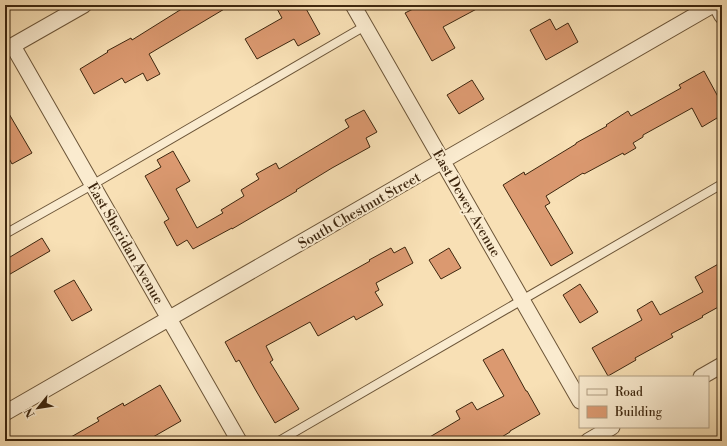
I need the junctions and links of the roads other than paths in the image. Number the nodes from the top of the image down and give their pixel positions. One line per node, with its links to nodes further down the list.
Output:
1 (84, 5): 6 (street)
2 (353, 5): 5 (street, East Dewey Avenue)
3 (714, 5): 4 (street); 7 (street, South Chestnut Street)
4 (722, 16)
5 (365, 26): 7 (street, East Dewey Avenue); 9 (lane)
6 (9, 48): 9 (street, East Sheridan Avenue)
7 (443, 162): 11 (street, East Dewey Avenue); 12 (street, South Chestnut Street)
8 (722, 184): 11 (lane)
9 (92, 185): 10 (lane); 12 (street, East Sheridan Avenue)
10 (5, 234)
11 (522, 300): 15 (street, East Dewey Avenue); 20 (lane)
12 (170, 319): 16 (street, South Chestnut Street); 19 (street, East Sheridan Avenue)
13 (722, 365): 14 (street)
14 (703, 376)
15 (579, 399)
16 (5, 413)
17 (610, 428): 18 (street)
18 (596, 436)
19 (239, 441)
20 (279, 441)

